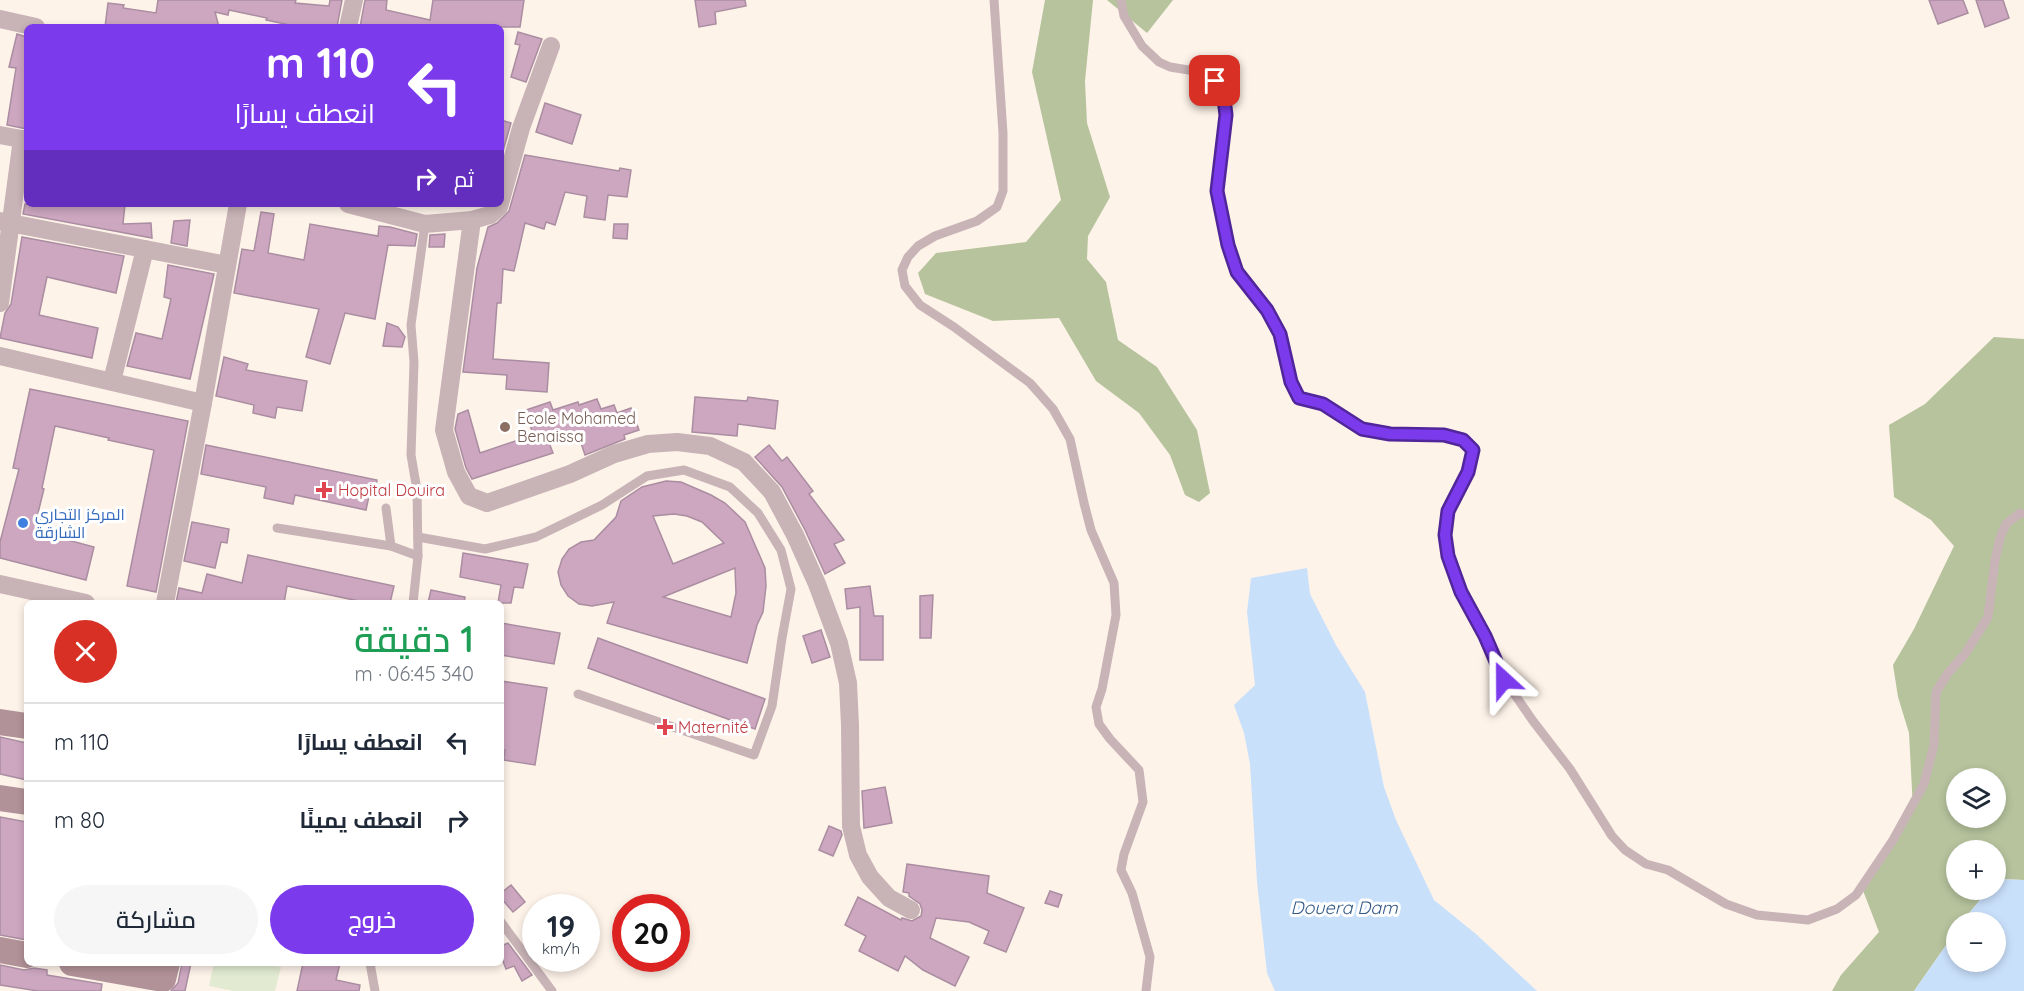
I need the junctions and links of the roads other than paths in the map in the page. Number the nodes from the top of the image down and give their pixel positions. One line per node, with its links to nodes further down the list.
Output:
1 (354, 0): 6 (street)
2 (994, 0): 47 (lane)
3 (1121, 0): 24 (lane)
4 (0, 19): 5 (street)
5 (24, 24)
6 (349, 24)
7 (551, 46): 10 (street)
8 (0, 135): 9 (street)
9 (24, 139): 15 (street)
10 (504, 189)
11 (237, 207): 18 (street)
12 (360, 207): 16 (street)
13 (499, 207): 14 (street)
14 (472, 220): 16 (street); 38 (street)
15 (5, 222): 17 (street); 19 (street)
16 (425, 224): 26 (lane)
17 (145, 249): 18 (street); 21 (street)
18 (227, 265): 22 (street)
19 (0, 303)
20 (0, 356): 21 (street)
21 (111, 381): 22 (street)
22 (203, 403): 31 (street)
23 (386, 508): 27 (lane)
24 (2024, 514)
25 (277, 528): 27 (lane)
26 (418, 537): 28 (lane); 33 (lane)
27 (391, 546): 28 (lane)
28 (418, 556): 32 (lane)
29 (0, 584): 30 (street)
30 (72, 600)
31 (166, 600)
32 (413, 600)
33 (578, 694)
34 (0, 722): 35 (street)
35 (24, 726)
36 (0, 798): 37 (street)
37 (24, 802)
38 (911, 910)
39 (504, 926): 46 (lane)
40 (0, 950): 41 (street)
41 (24, 954)
42 (90, 966): 44 (street)
43 (371, 966): 45 (lane)
44 (164, 978)
45 (375, 991)
46 (552, 991)
47 (1146, 991)

